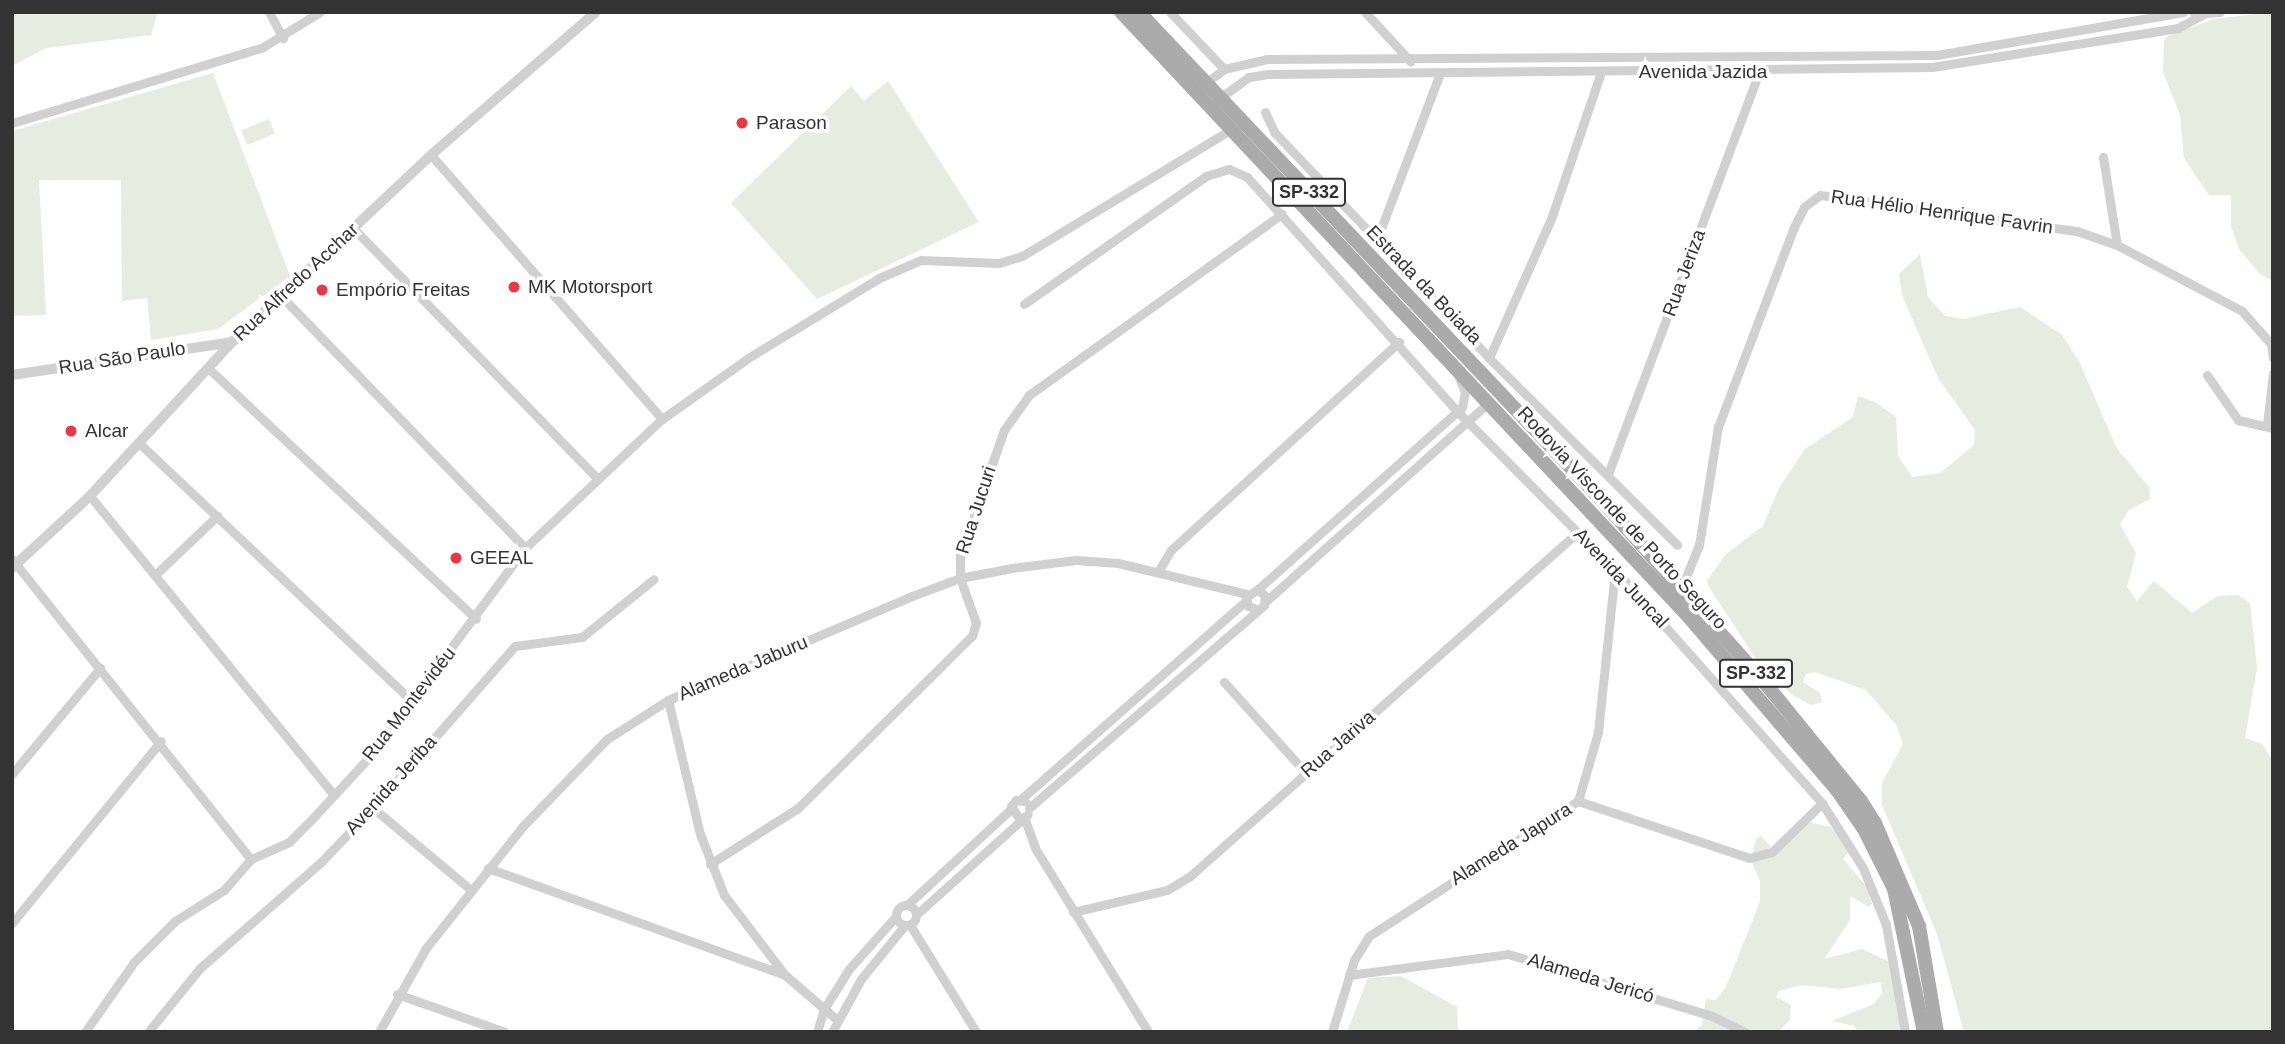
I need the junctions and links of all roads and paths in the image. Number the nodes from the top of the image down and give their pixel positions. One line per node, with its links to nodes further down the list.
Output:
1 (270, 12): 11 (street)
2 (320, 12): 11 (street)
3 (596, 12): 25 (street, Rua Alfredo Acchar)
4 (1121, 12): 20 (main road, Estrada da Boiada / SP-332)
5 (1139, 12): 20 (main road, Estrada da Boiada / SP-332)
6 (1170, 12): 15 (street)
7 (1365, 12): 14 (street)
8 (2183, 12): 13 (street, Avenida Jazida)
9 (2220, 12): 10 (street, Avenida Jazida)
10 (2202, 14): 17 (street, Avenida Jazida)
11 (282, 38): 23 (street)
12 (1602, 57): 13 (street, Avenida Jazida); 14 (street, Avenida Jazida); 16 (street)
13 (1760, 57): 17 (street, Rua Jeriza)
14 (1409, 60): 15 (street, Avenida Jazida); 19 (street)
15 (1224, 68): 20 (street, Avenida Jazida)
16 (1601, 72): 17 (street, Avenida Jazida); 18 (street, Avenida Jazida); 36 (street)
17 (1759, 72): 50 (street, Rua Jeriza)
18 (1440, 73): 19 (street, Avenida Jazida); 29 (street)
19 (1419, 74): 21 (street, Avenida Jazida)
20 (1202, 87): 21 (main road, Estrada da Boiada / SP-332)
21 (1215, 101): 24 (main road, Estrada da Boiada / SP-332); 40 (main road, Estrada da Boiada / SP-332)
22 (1265, 112): 29 (street)
23 (12, 123)
24 (1232, 129): 38 (main road, Estrada da Boiada / SP-332); 46 (street, Rua Montevidéu)
25 (431, 155): 28 (street, Rua Alfredo Acchar); 46 (street)
26 (2103, 157): 30 (street)
27 (1282, 214): 32 (street, Avenida Juncal); 34 (street, Avenida Juncal); 61 (street, Rua Jucuri)
28 (354, 229): 31 (street, Rua Alfredo Acchar); 51 (street)
29 (1377, 239): 36 (street)
30 (2117, 245): 35 (street, Rua Hélio Henrique Favrin); 64 (street, Rua Hélio Henrique Favrin)
31 (283, 298): 33 (street, Rua Alfredo Acchar); 56 (street)
32 (1024, 304)
33 (232, 342): 39 (street, Rua Alfredo Acchar); 42 (street, Rua São Paulo)
34 (1399, 342): 45 (street, Avenida Juncal); 58 (street)
35 (2272, 344): 37 (street, Rua Hélio Henrique Favrin)
36 (1489, 358): 50 (street)
37 (2273, 358)
38 (1452, 364): 44 (main road, Rodovia Visconde de Porto Seguro / SP-332); 45 (street)
39 (208, 368): 49 (street, Rua Alfredo Acchar); 68 (street)
40 (1479, 370): 44 (main road); 64 (main road, Rodovia Visconde de Porto Seguro / SP-332)
41 (2273, 373): 48 (street)
42 (12, 375)
43 (2207, 375): 48 (street)
44 (1488, 403): 47 (street); 109 (main road, Rodovia Visconde de Porto Seguro / SP-332)
45 (1457, 411): 47 (street, Avenida Juncal); 63 (street)
46 (662, 419): 51 (street, Rua Montevidéu)
47 (1468, 421): 54 (street, Avenida Juncal); 66 (street)
48 (2270, 427)
49 (139, 443): 52 (street, Rua Alfredo Acchar); 53 (street)
50 (1608, 474): 55 (street)
51 (597, 478): 56 (street, Rua Montevidéu)
52 (90, 496): 57 (street, Rua Alfredo Acchar); 60 (street)
53 (217, 516): 60 (street); 72 (street)
54 (1578, 532): 59 (street, Avenida Juncal); 74 (street, Rua Jariva)
55 (1676, 545)
56 (525, 548): 68 (street, Rua Montevidéu)
57 (14, 564): 69 (street)
58 (1159, 570): 61 (street, Alameda Jaburu); 65 (street, Alameda Jaburu)
59 (1615, 570): 78 (street, Alameda Japura); 79 (street, Avenida Juncal)
60 (155, 575): 76 (street)
61 (960, 578): 71 (street, Alameda Jaburu); 84 (street, Rua Jucuri)
62 (653, 579): 80 (street, Avenida Jeriba)
63 (1258, 589): 65 (street); 66 (street)
64 (1681, 589): 110 (main road, Rodovia Visconde de Porto Seguro / SP-332)
65 (1247, 598): 67 (street); 77 (street)
66 (1266, 601): 67 (street)
67 (1256, 609): 82 (street)
68 (475, 619): 72 (street, Rua Montevidéu)
69 (100, 668): 73 (street); 75 (street)
70 (1224, 682): 74 (street)
71 (668, 700): 84 (street); 85 (street, Alameda Jaburu)
72 (412, 701): 76 (street, Rua Montevidéu)
73 (161, 741): 83 (street); 91 (street)
74 (1305, 772): 88 (street, Rua Jariva)
75 (12, 774)
76 (332, 793): 83 (street, Rua Montevidéu)
77 (1020, 800): 81 (street); 82 (street)
78 (1578, 801): 79 (street); 94 (street, Alameda Japura)
79 (1822, 803): 108 (street, Avenida Juncal)
80 (373, 807): 86 (street); 99 (street, Avenida Jeriba)
81 (1010, 810): 82 (street); 87 (street)
82 (1024, 814): 88 (street); 89 (street)
83 (251, 859): 98 (street, Rua Montevidéu)
84 (710, 864): 93 (street)
85 (488, 868): 86 (street, Alameda Jaburu); 93 (street)
86 (471, 891): 95 (street, Alameda Jaburu)
87 (907, 905): 89 (street); 90 (street)
88 (1073, 912): 105 (street)
89 (916, 914): 92 (street)
90 (896, 916): 92 (street); 96 (street)
91 (12, 923)
92 (907, 925): 97 (street); 104 (street)
93 (785, 975): 96 (street)
94 (1349, 975): 106 (street, Alameda Japura); 107 (street, Alameda Jericó)
95 (397, 994): 100 (street, Alameda Jaburu); 101 (street)
96 (824, 1009): 97 (street); 102 (street)
97 (836, 1019): 103 (street)
98 (85, 1032)
99 (148, 1032)
100 (379, 1032)
101 (505, 1032)
102 (817, 1032)
103 (832, 1032)
104 (976, 1032)
105 (1148, 1032)
106 (1332, 1032)
107 (1745, 1032)
108 (1905, 1032)
109 (1924, 1032)
110 (1937, 1032)

